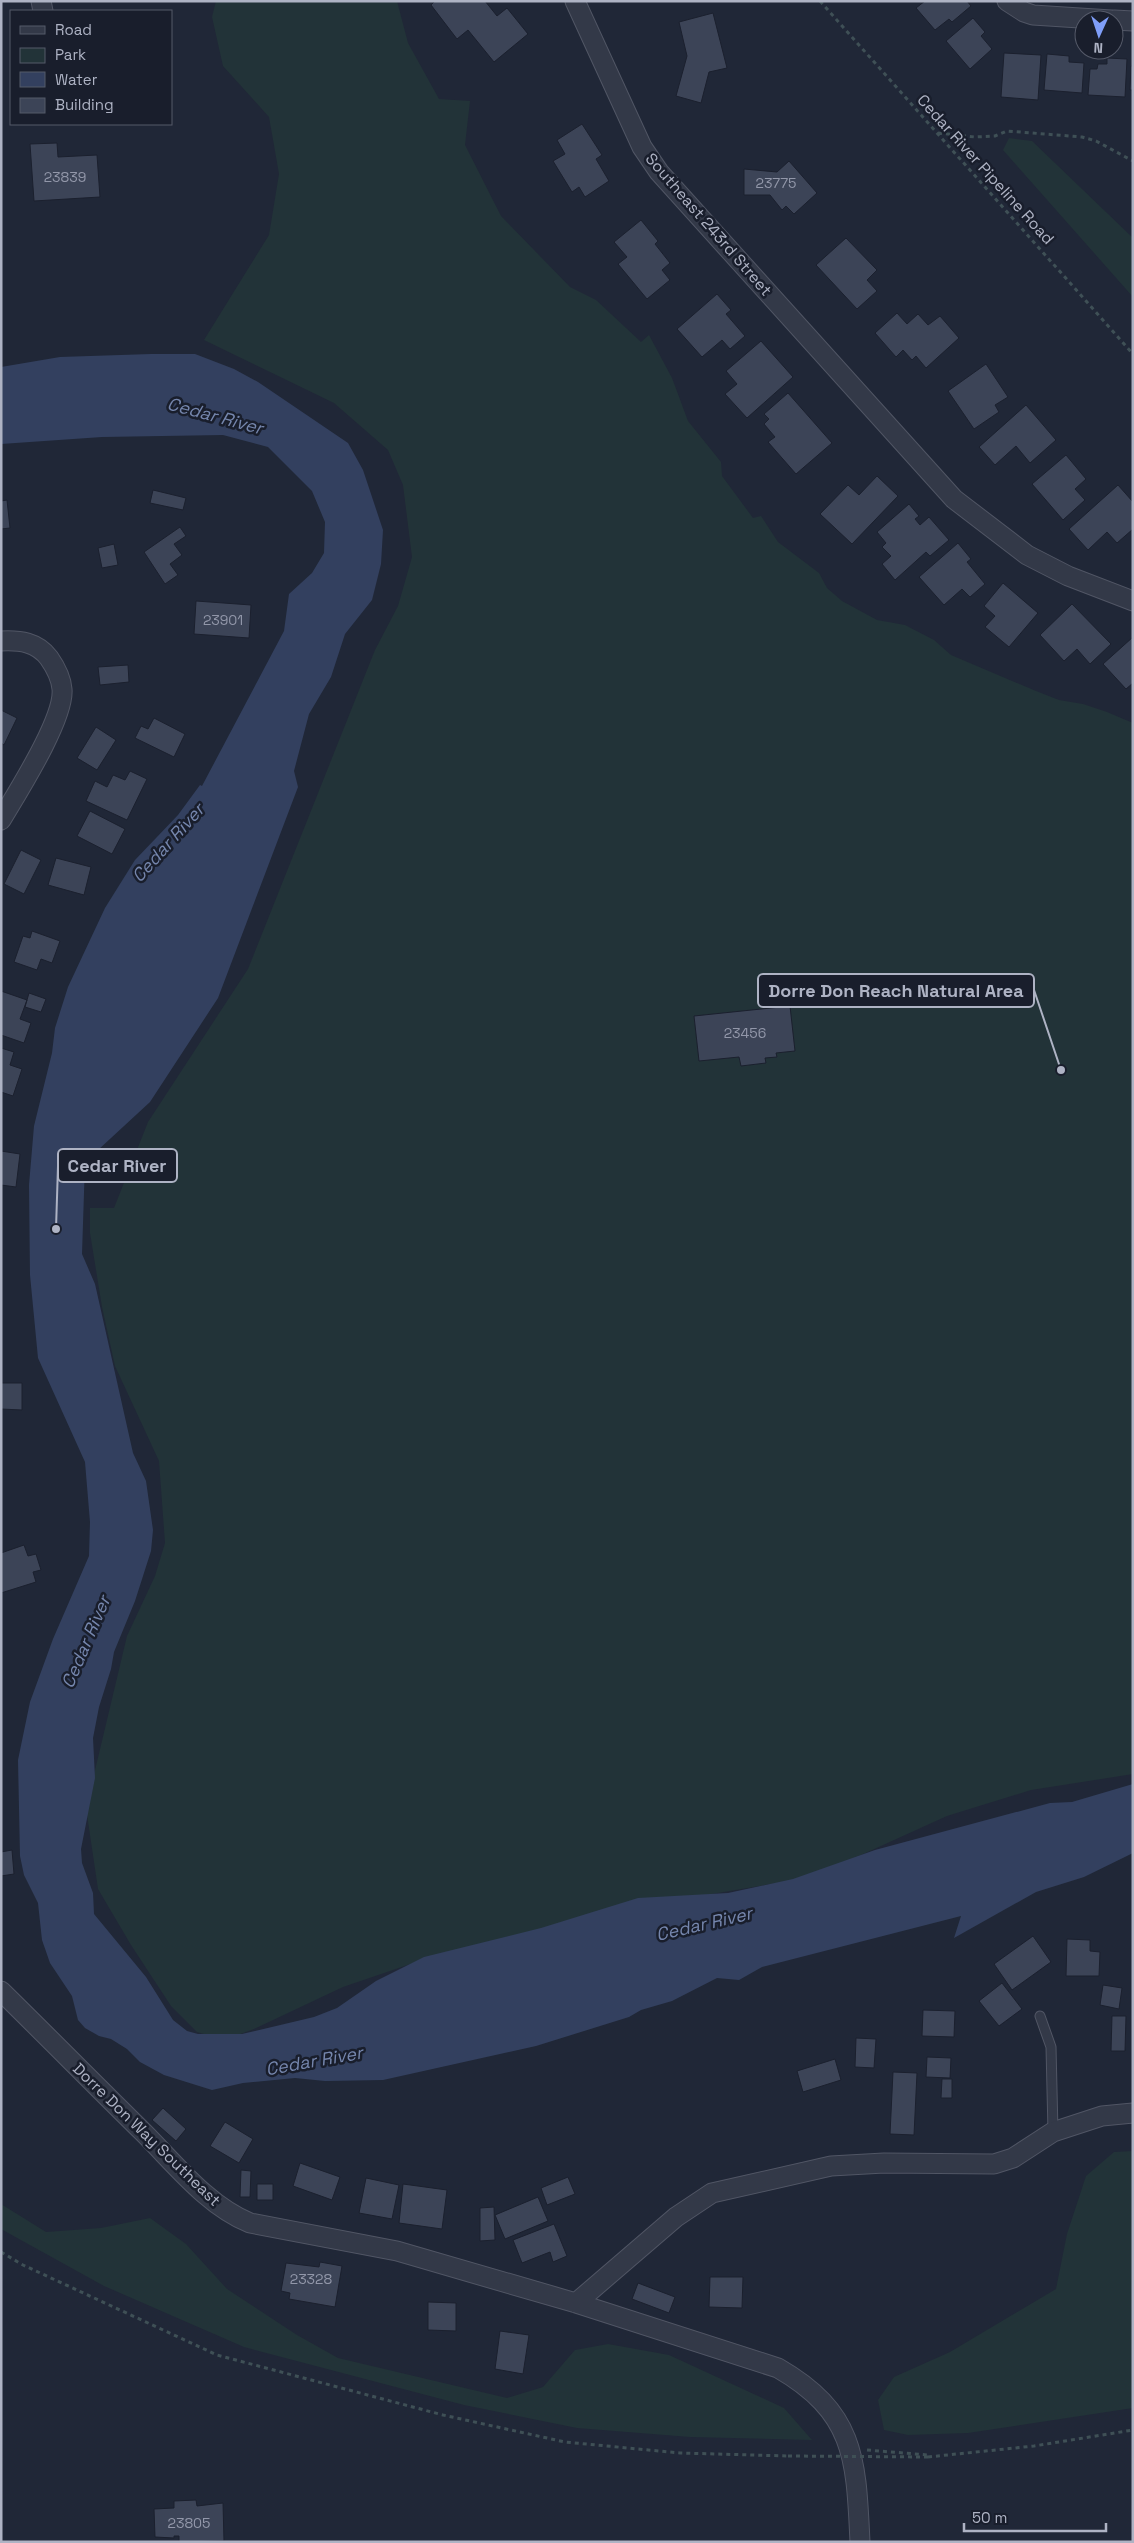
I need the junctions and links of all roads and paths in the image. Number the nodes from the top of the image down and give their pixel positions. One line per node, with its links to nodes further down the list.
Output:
1 (575, 1): 8 (street, Southeast 243rd Street)
2 (820, 1): 5 (path, Cedar River Pipeline Road)
3 (1011, 5): 4 (street)
4 (1074, 18)
5 (937, 133): 6 (path); 7 (path, Cedar River Pipeline Road)
6 (1133, 161)
7 (1133, 354)
8 (1133, 601)
9 (1, 641): 10 (street)
10 (1, 820)
11 (1, 1991): 16 (street, Dorre Don Way Southeast)
12 (1040, 2016): 14 (lane)
13 (1133, 2113): 14 (street)
14 (1054, 2132): 16 (street)
15 (1, 2252): 19 (path, bridge)
16 (576, 2303): 18 (street, Dorre Don Way Southeast)
17 (1133, 2430): 19 (path)
18 (850, 2448): 19 (path); 20 (street, Dorre Don Way Southeast)
19 (936, 2456)
20 (860, 2542)

